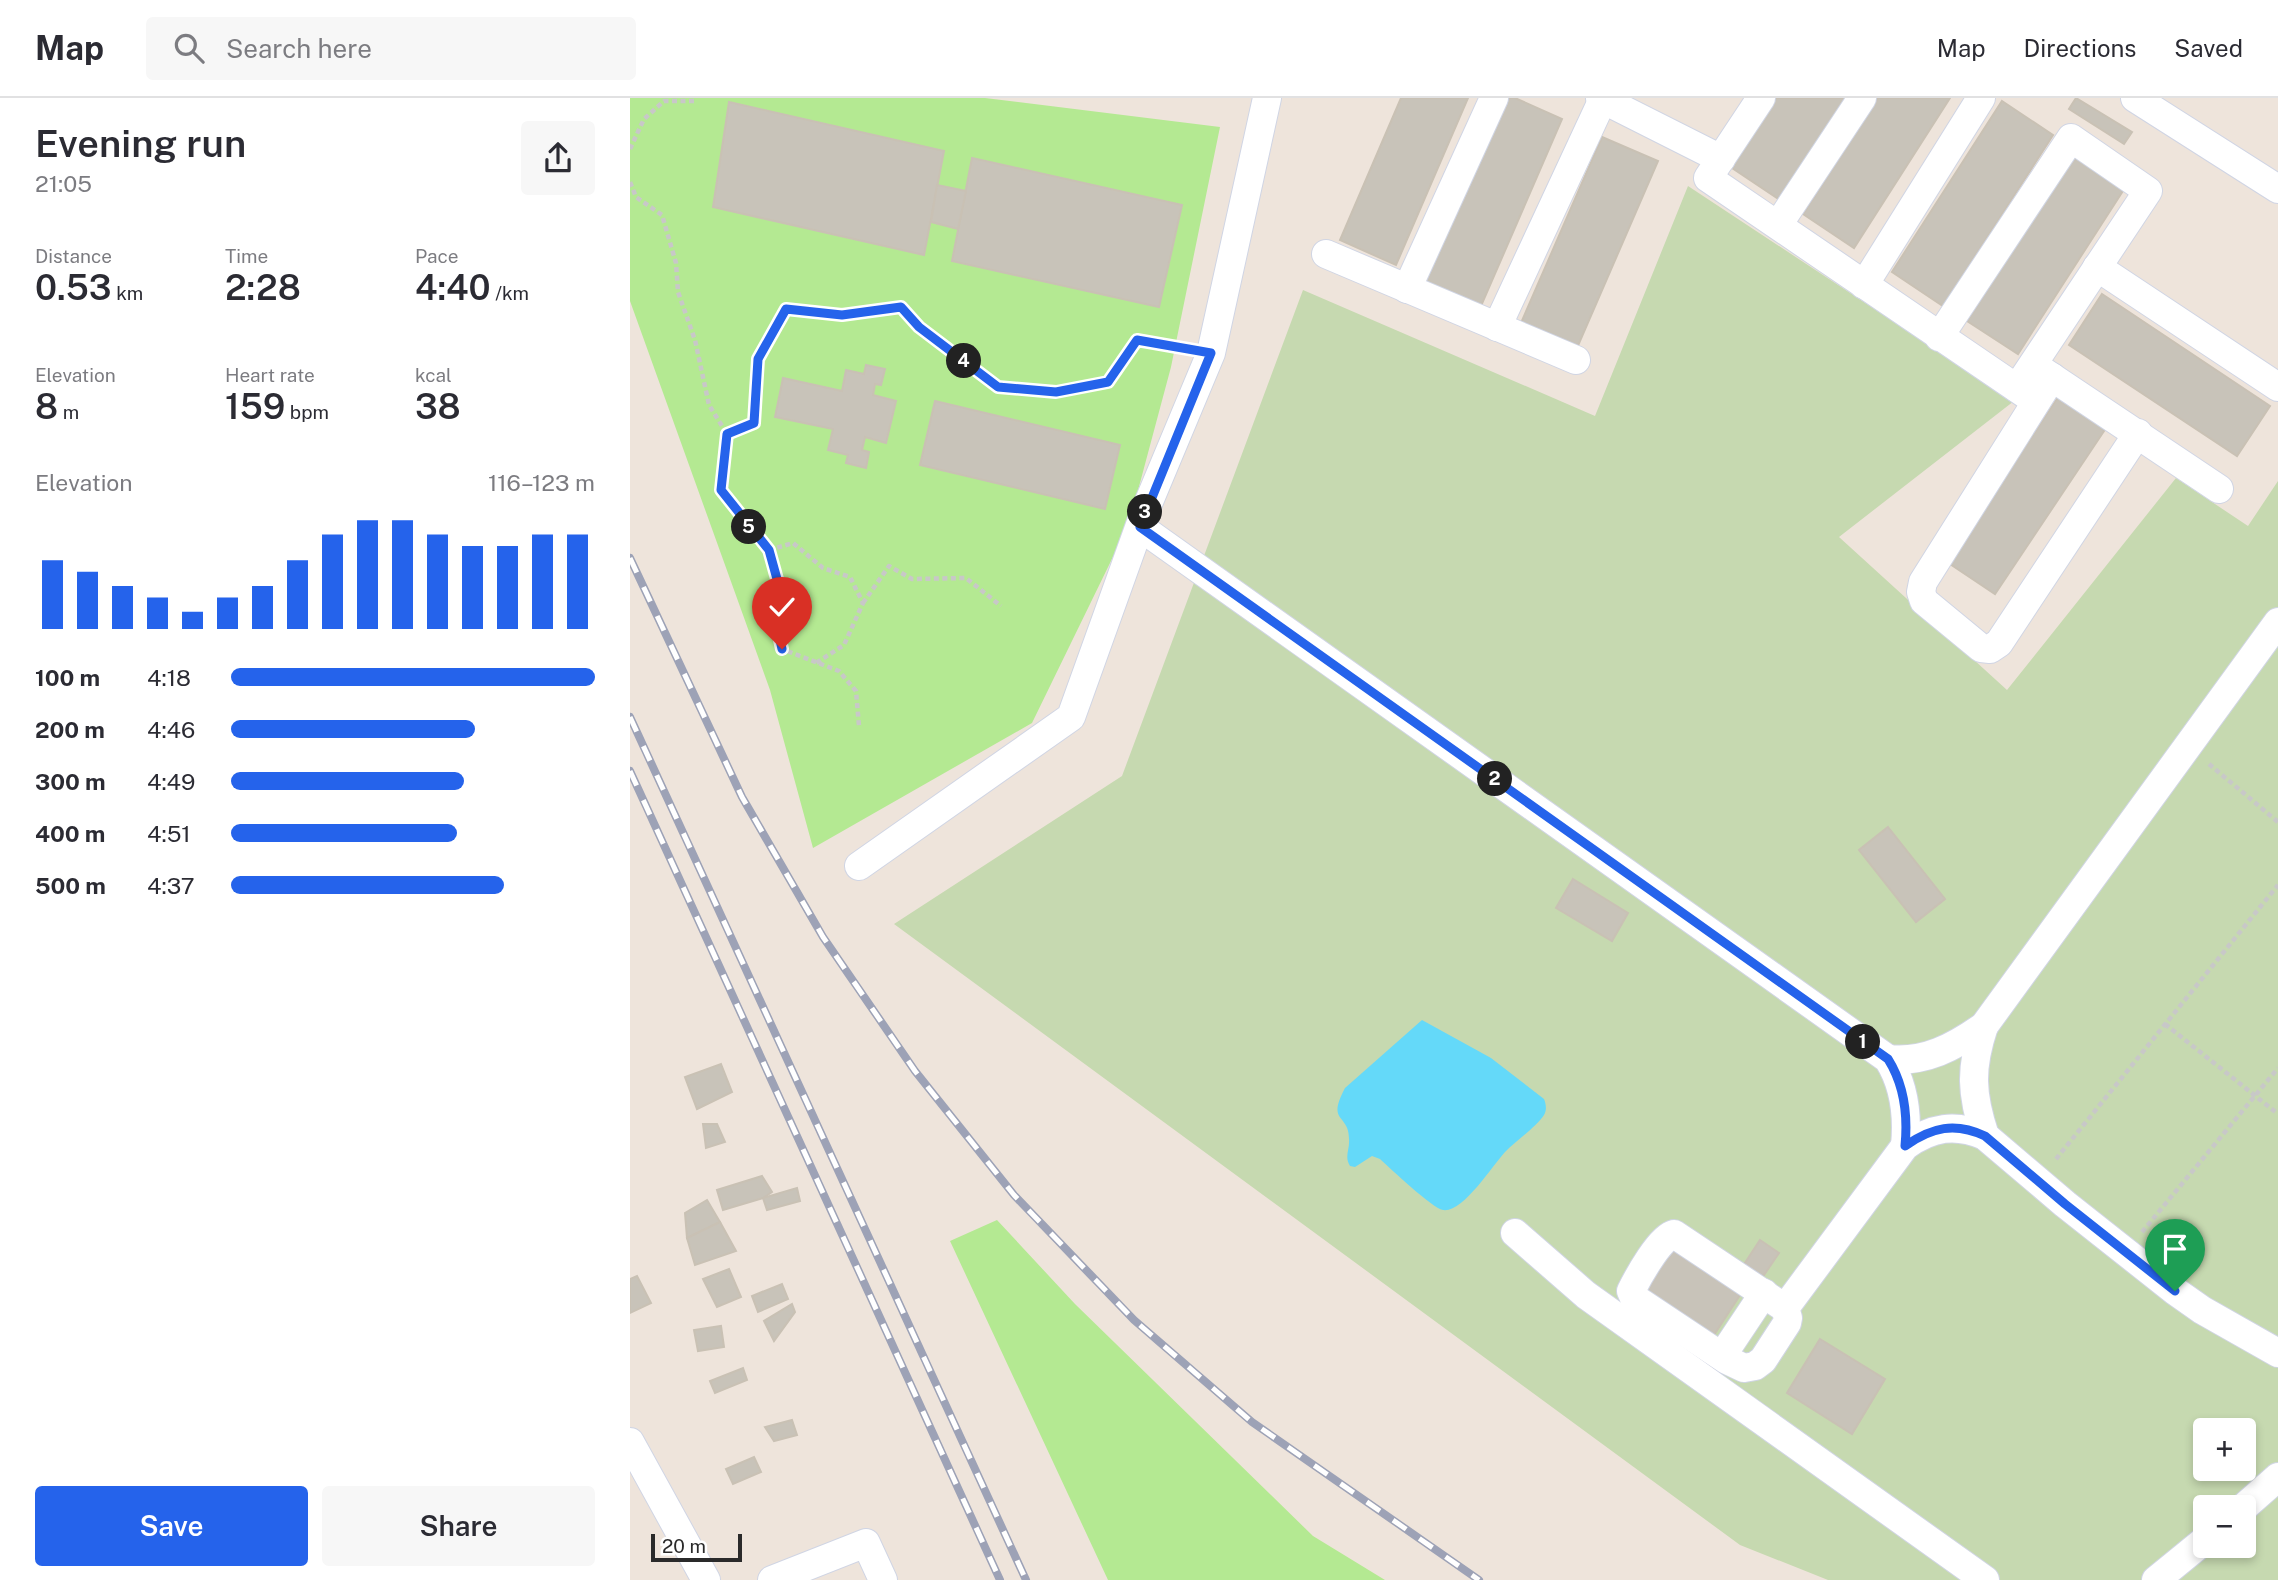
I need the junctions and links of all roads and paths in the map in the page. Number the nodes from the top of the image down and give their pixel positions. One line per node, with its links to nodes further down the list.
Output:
1 (1268, 98): 20 (street)
2 (1494, 98): 17 (street)
3 (1761, 98): 10 (street)
4 (1862, 98): 13 (street)
5 (1981, 98): 16 (street)
6 (2135, 98): 12 (street)
7 (1601, 99): 10 (street); 18 (street)
8 (694, 101): 9 (path)
9 (630, 149)
10 (1714, 169): 13 (street)
11 (630, 182): 26 (path)
12 (2278, 189)
13 (1778, 225): 16 (street)
14 (1326, 254): 17 (street)
15 (2096, 267): 19 (street); 22 (street); 23 (street)
16 (1864, 285): 19 (street)
17 (1407, 289): 18 (street)
18 (1497, 327): 21 (street)
19 (1940, 337): 24 (street)
20 (1211, 353): 26 (path); 28 (street)
21 (1576, 360)
22 (2043, 370): 24 (street); 25 (street)
23 (2278, 387)
24 (2027, 396): 25 (street)
25 (2138, 433): 27 (street)
26 (727, 434): 29 (path)
27 (2219, 489)
28 (1140, 527): 37 (street); 41 (street)
29 (769, 550): 30 (path); 33 (path)
30 (863, 603): 31 (path); 33 (path)
31 (1002, 606)
32 (2278, 622): 35 (street)
33 (815, 663): 34 (path)
34 (859, 726)
35 (2188, 747): 36 (path); 40 (street)
36 (2278, 822)
37 (859, 866)
38 (2278, 885): 39 (path)
39 (2165, 1024): 43 (path); 47 (path)
40 (1983, 1026): 41 (street); 45 (street)
41 (1888, 1059): 46 (street)
42 (2278, 1068): 43 (path)
43 (2255, 1095): 44 (path); 49 (path)
44 (2278, 1114)
45 (1985, 1136): 46 (street); 47 (street)
46 (1905, 1146): 50 (street)
47 (2038, 1182): 49 (street)
48 (1515, 1233): 53 (street)
49 (2126, 1252): 51 (street)
50 (1775, 1301): 52 (street); 52 (street)
51 (2278, 1353)
52 (1728, 1360): 53 (street)
53 (1717, 1389): 61 (street)
54 (630, 1442): 58 (street)
55 (2278, 1478): 56 (street)
56 (2256, 1497)
57 (2193, 1549): 62 (street)
58 (706, 1580)
59 (772, 1580): 60 (street)
60 (883, 1580)
61 (1985, 1580)
62 (2156, 1580)

